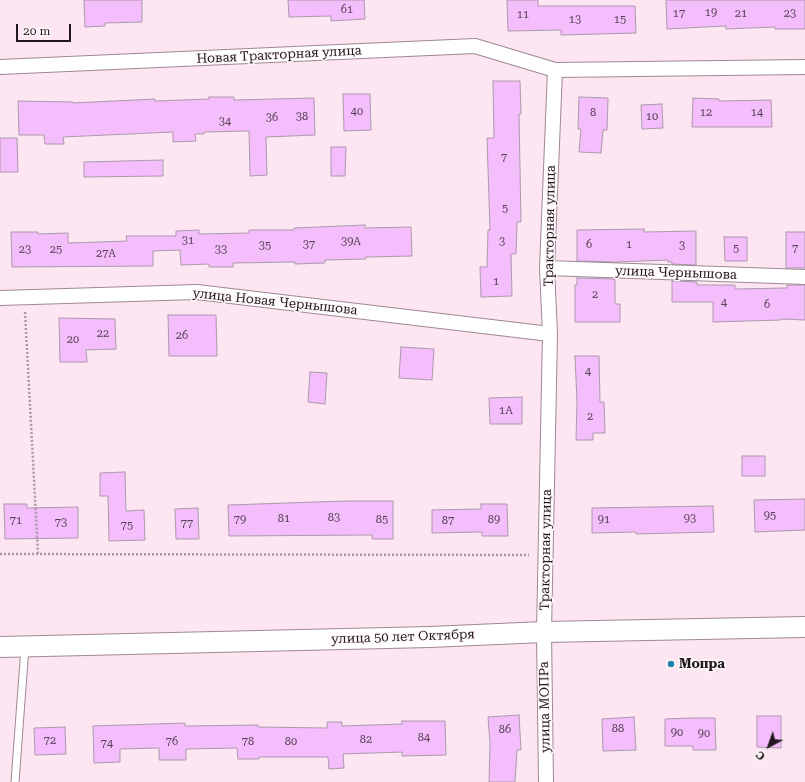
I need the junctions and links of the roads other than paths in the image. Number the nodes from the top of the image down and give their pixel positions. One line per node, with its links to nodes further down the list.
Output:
1 (0, 67): 3 (street, Новая Тракторная улица)
2 (805, 67): 3 (street)
3 (555, 70): 4 (street, Тракторная улица)
4 (547, 268): 5 (street, улица Чернышова); 7 (street, Тракторная улица)
5 (805, 277)
6 (0, 298): 7 (street, улица Новая Чернышова)
7 (550, 334): 9 (street, Тракторная улица)
8 (805, 628): 9 (main road, улица 50 лет Октября)
9 (544, 632): 11 (main road, улица 50 лет Октября); 13 (street, улица МОПРа)
10 (0, 647): 11 (main road, улица 50 лет Октября)
11 (25, 647): 12 (lane)
12 (15, 782)
13 (546, 782)

